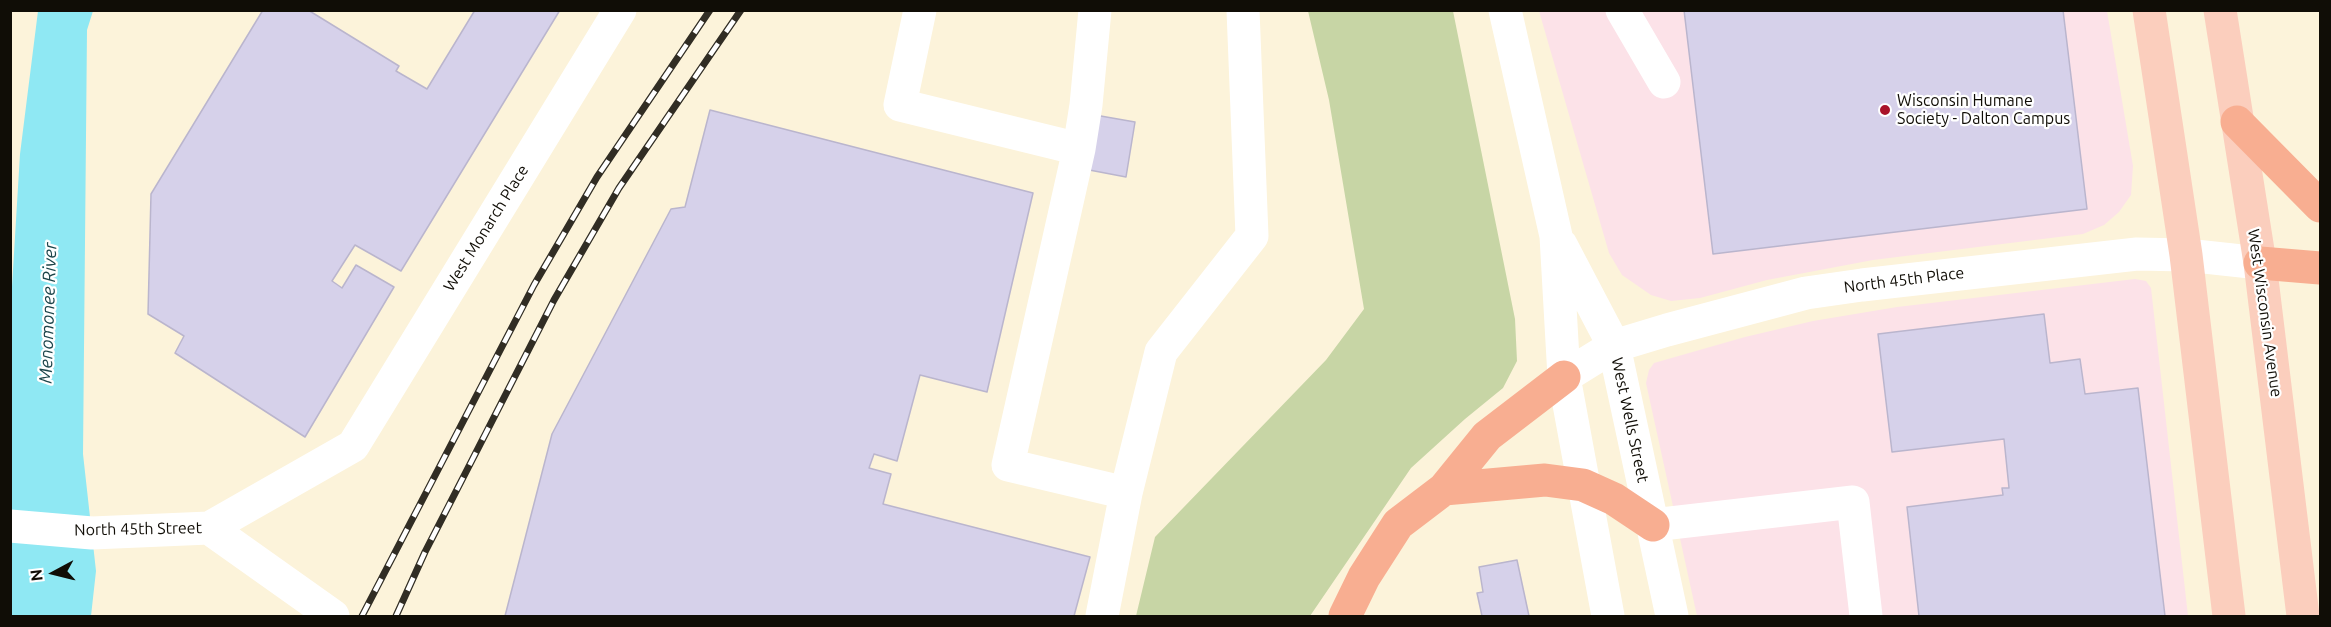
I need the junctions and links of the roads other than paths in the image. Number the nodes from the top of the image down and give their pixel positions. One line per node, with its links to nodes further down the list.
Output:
1 (620, 10): 20 (street, West Monarch Place)
2 (920, 10): 12 (street)
3 (1095, 10): 12 (street)
4 (1243, 10): 23 (street)
5 (1505, 10): 14 (street, West Wells Street)
6 (1622, 10): 10 (street)
7 (2148, 10): 15 (main road)
8 (2241, 10): 9 (main road)
9 (2223, 24): 11 (main road, West Wisconsin Avenue)
10 (1664, 82)
11 (2237, 122): 13 (highway); 16 (main road, West Wisconsin Avenue)
12 (1079, 149): 23 (street)
13 (2320, 206)
14 (1556, 236): 18 (street, West Wells Street); 19 (street, West Wells Street)
15 (2186, 255): 16 (street, North 45th Place); 18 (street, North 45th Place); 33 (main road)
16 (2259, 263): 17 (highway); 34 (main road, West Wisconsin Avenue)
17 (2320, 268)
18 (1614, 346): 19 (street, North 45th Place); 24 (street, West Wells Street)
19 (1564, 377): 21 (street, West Wells Street); 22 (highway)
20 (353, 446): 26 (street, North 45th Street)
21 (1583, 485): 22 (highway); 24 (highway); 30 (street, West Wells Street)
22 (1444, 489): 29 (highway)
23 (1126, 493): 28 (street)
24 (1653, 525): 31 (street, West Wells Street); 32 (street)
25 (10, 526): 26 (street, North 45th Street)
26 (209, 528): 27 (street)
27 (333, 616)
28 (1102, 616)
29 (1345, 616)
30 (1608, 616)
31 (1672, 616)
32 (1866, 616)
33 (2229, 616)
34 (2303, 616)

